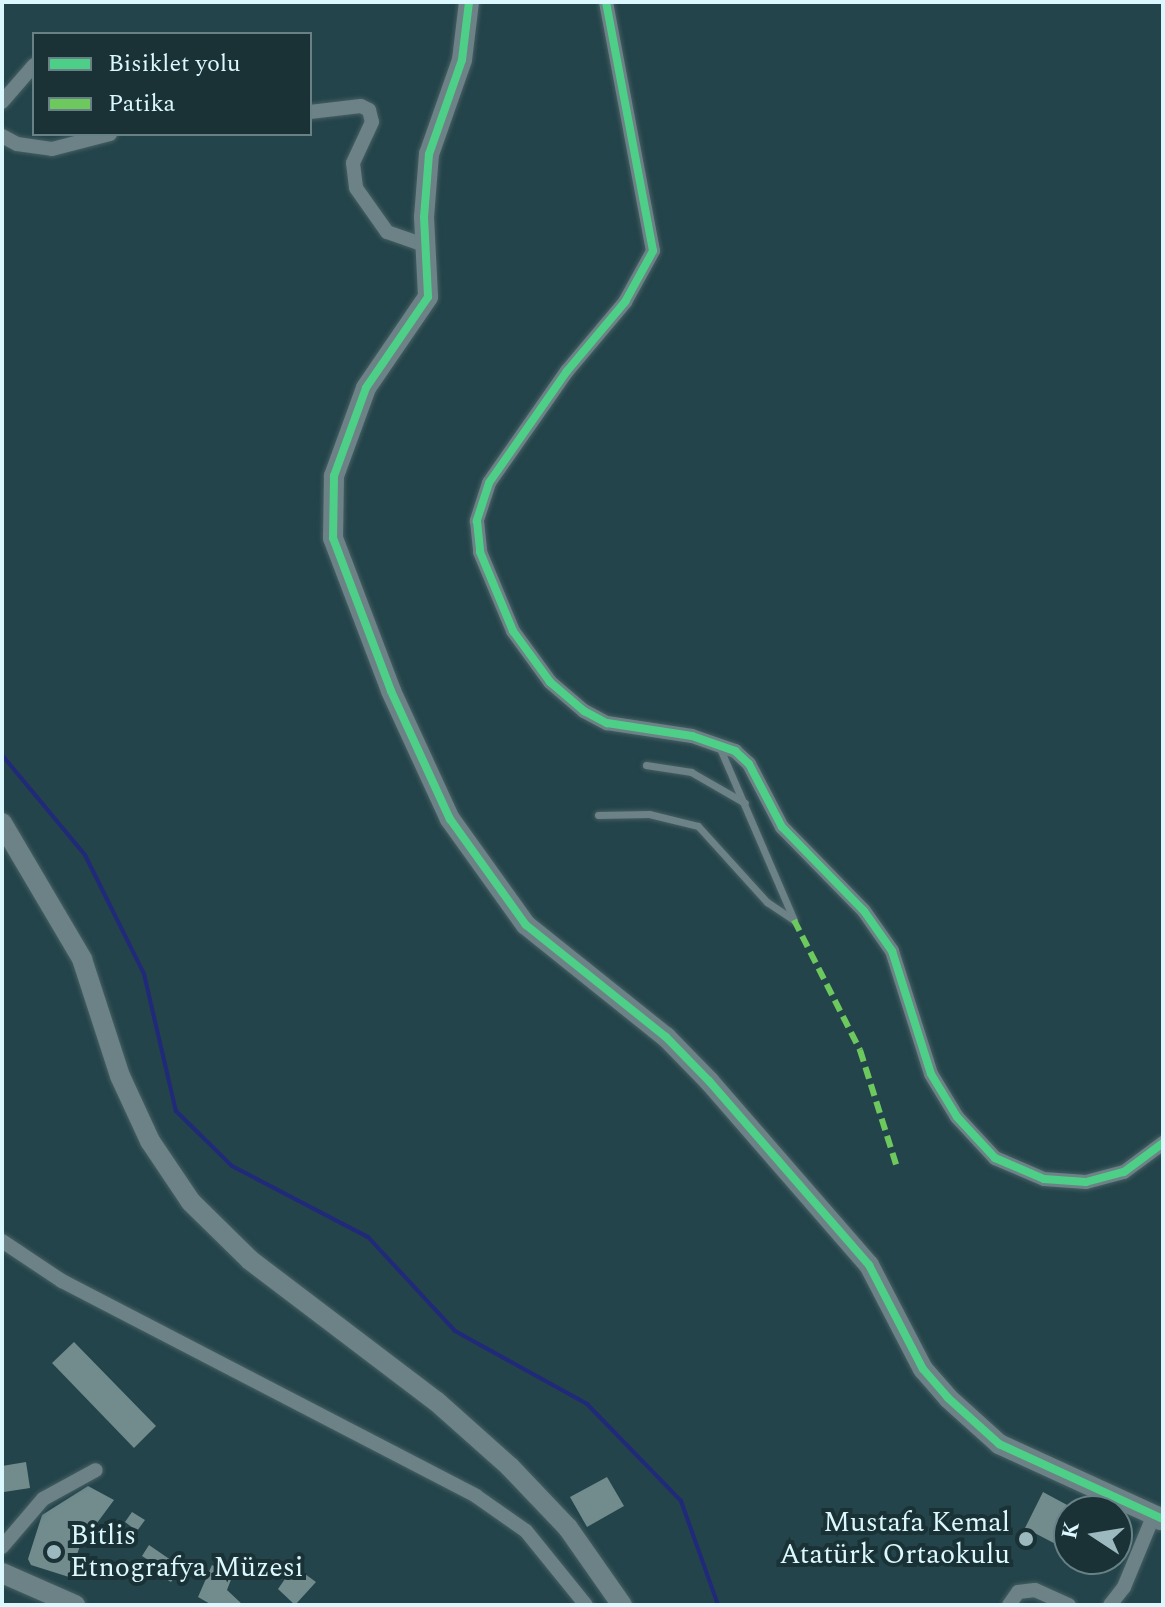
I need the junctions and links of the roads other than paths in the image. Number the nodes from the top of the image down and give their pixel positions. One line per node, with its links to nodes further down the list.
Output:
1 (469, 2): 8 (street)
2 (606, 2): 9 (street)
3 (32, 67): 4 (street)
4 (2, 102)
5 (312, 112): 8 (street)
6 (2, 136): 7 (street)
7 (102, 136)
8 (427, 246): 17 (street)
9 (719, 744): 11 (lane); 14 (street)
10 (646, 765): 11 (lane)
11 (745, 803): 12 (lane)
12 (598, 815)
13 (2, 823): 22 (street)
14 (1163, 1143)
15 (2, 1241): 21 (street)
16 (96, 1470): 18 (street)
17 (1160, 1521): 25 (street)
18 (2, 1547)
19 (2, 1573): 20 (street)
20 (75, 1605)
21 (586, 1605)
22 (622, 1605)
23 (1009, 1605): 24 (street)
24 (1069, 1605)
25 (1110, 1605)

